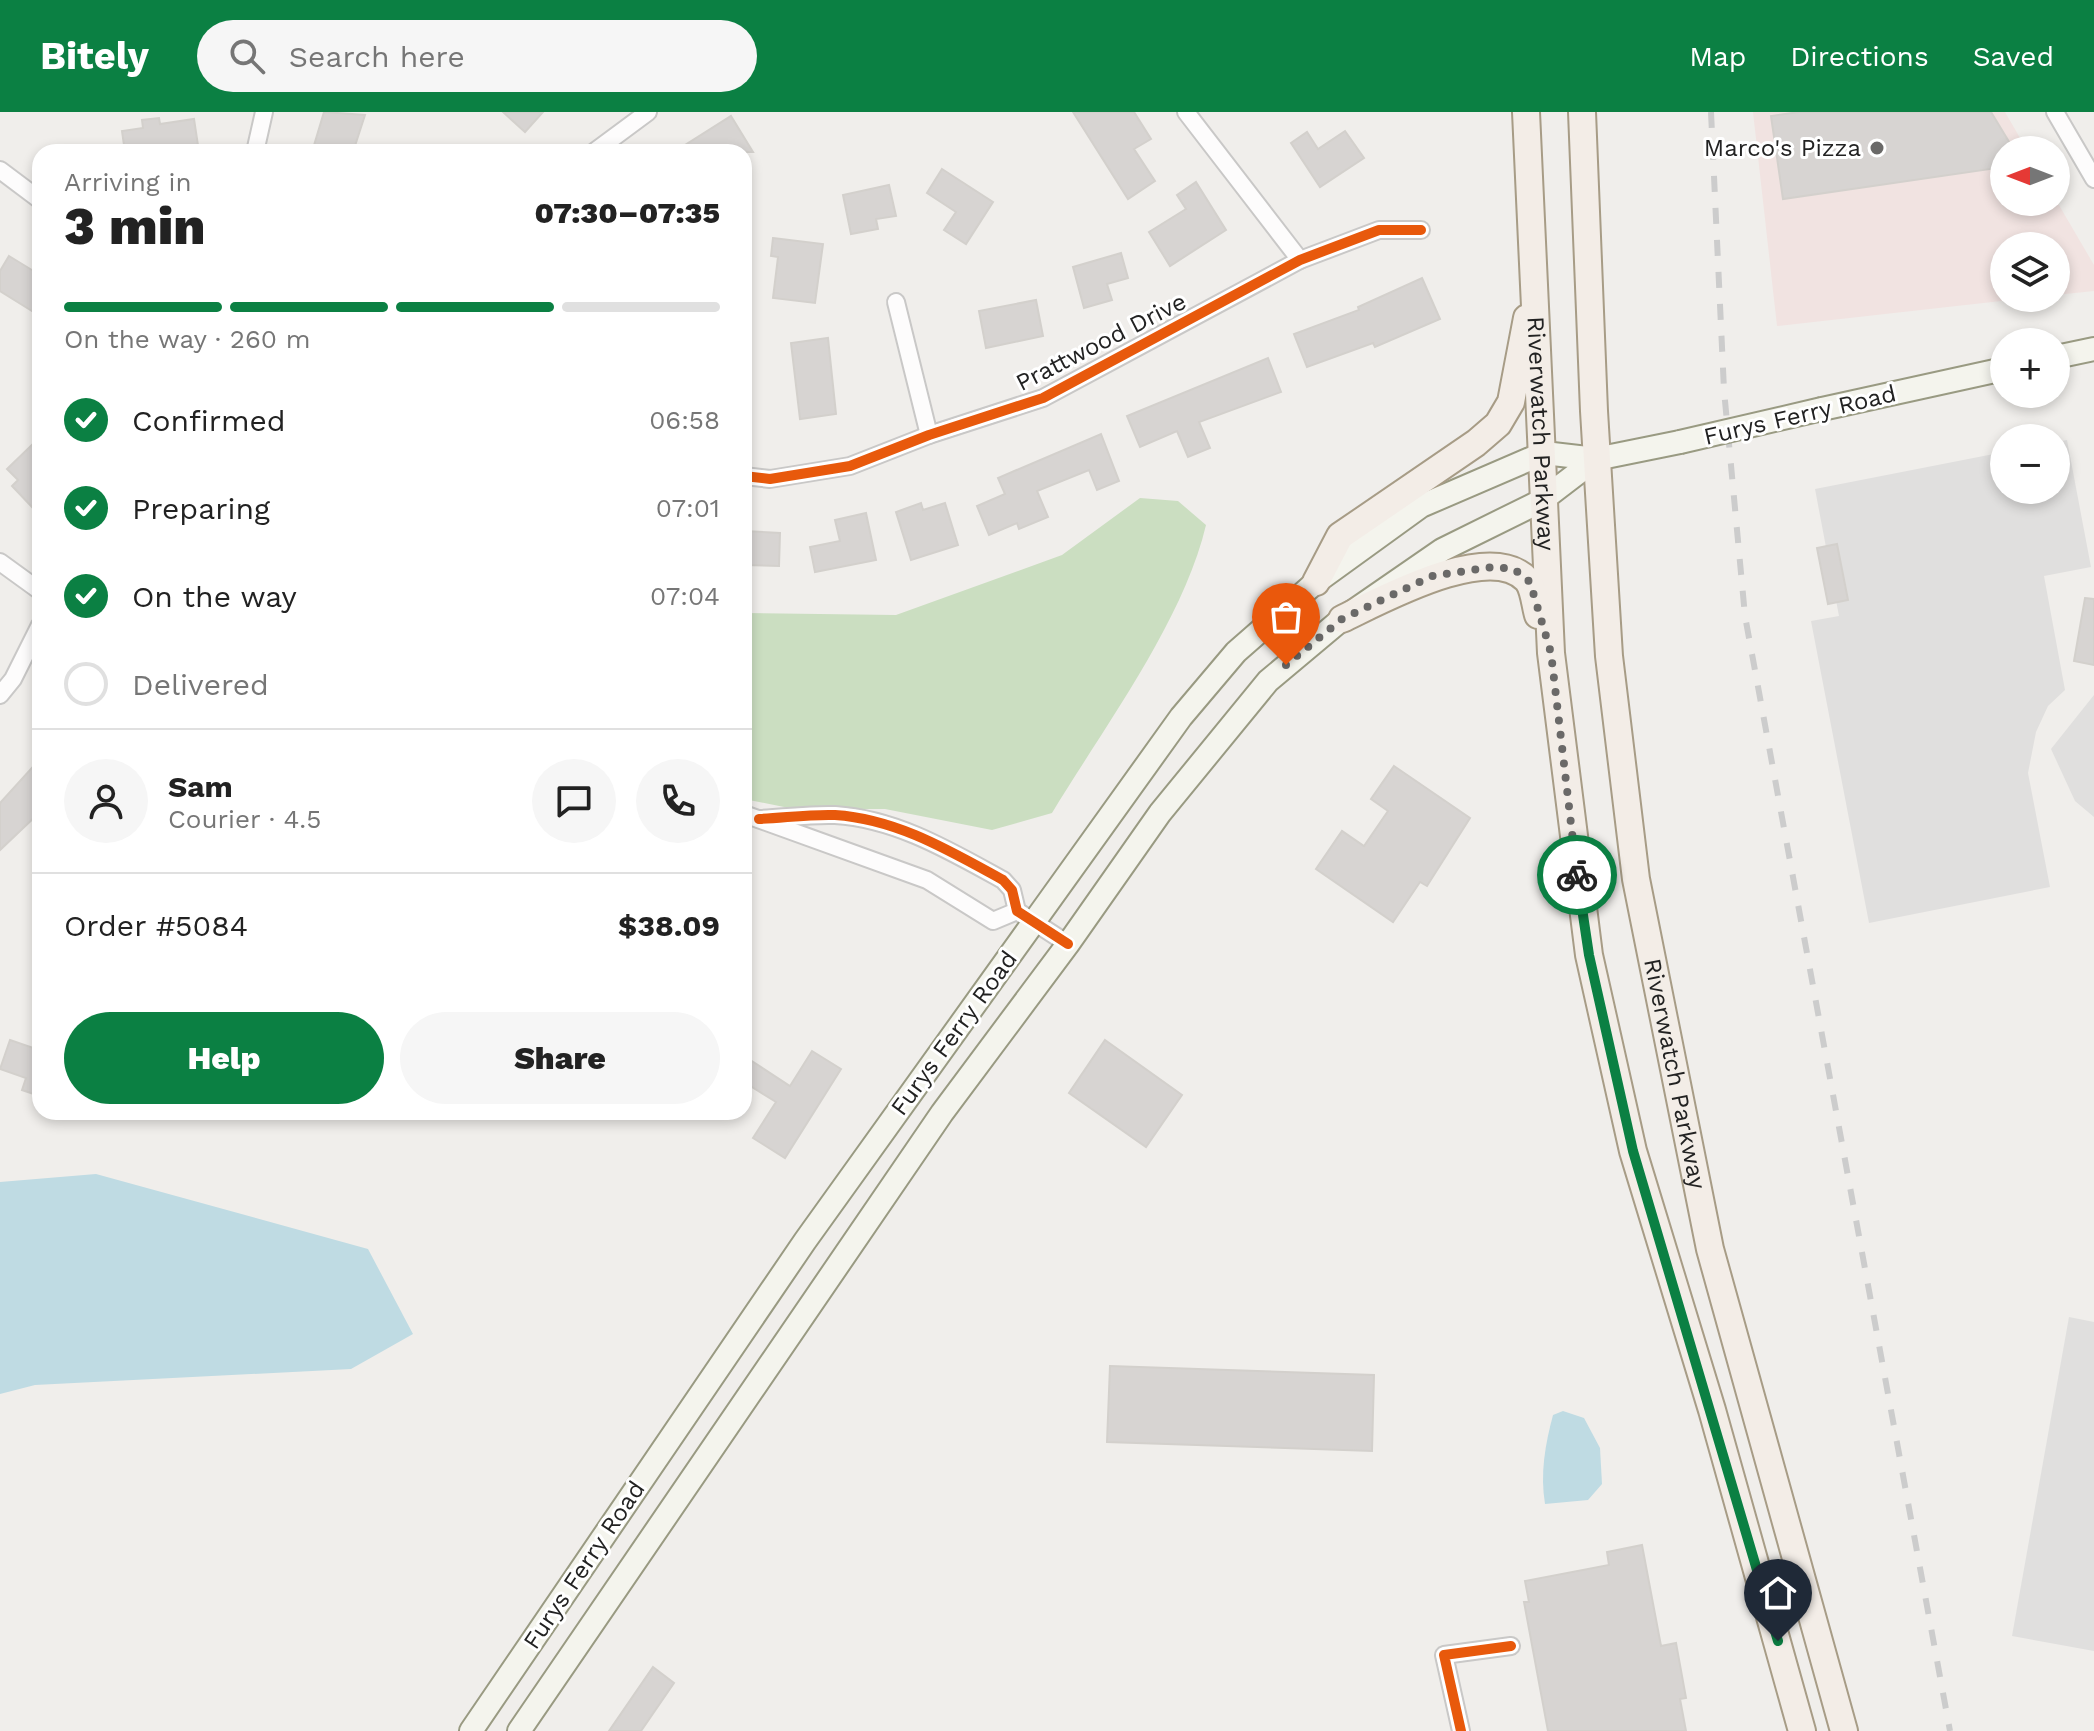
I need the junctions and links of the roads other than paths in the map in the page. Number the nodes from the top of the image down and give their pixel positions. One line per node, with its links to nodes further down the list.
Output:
1 (264, 112): 7 (street)
2 (648, 112): 8 (street)
3 (1186, 112): 13 (street)
4 (1526, 112): 14 (main road, Riverwatch Parkway)
5 (1582, 112): 21 (main road, Riverwatch Parkway)
6 (2055, 112): 10 (street)
7 (257, 144)
8 (605, 144)
9 (0, 170): 11 (street)
10 (2094, 179)
11 (32, 194)
12 (1421, 230): 13 (street, Prattwood Drive)
13 (1300, 260): 19 (street, Prattwood Drive)
14 (1535, 280): 20 (main road, Riverwatch Parkway); 25 (main road)
15 (896, 302): 19 (street)
16 (2094, 349): 17 (main road)
17 (2070, 354)
18 (1990, 372): 21 (main road, Furys Ferry Road, bridge)
19 (929, 435): 22 (street, Prattwood Drive)
20 (1544, 453): 21 (main road, Furys Ferry Road); 23 (main road, Riverwatch Parkway); 25 (main road, Furys Ferry Road)
21 (1596, 459): 23 (main road, Furys Ferry Road); 39 (main road, Riverwatch Parkway)
22 (752, 477)
23 (1541, 501): 27 (main road, Furys Ferry Road); 29 (main road, Riverwatch Parkway)
24 (0, 562): 26 (street)
25 (1316, 582): 32 (main road, Furys Ferry Road)
26 (32, 585)
27 (1342, 619): 29 (main road); 33 (main road, Furys Ferry Road)
28 (32, 641): 30 (street)
29 (1551, 653): 38 (main road, Riverwatch Parkway)
30 (0, 695)
31 (752, 816): 32 (street); 32 (street)
32 (1025, 916): 33 (street); 35 (main road, Furys Ferry Road)
33 (1068, 944): 36 (main road, Furys Ferry Road)
34 (1511, 1646): 37 (street)
35 (471, 1731)
36 (519, 1731)
37 (1461, 1731)
38 (1802, 1731)
39 (1844, 1731)

